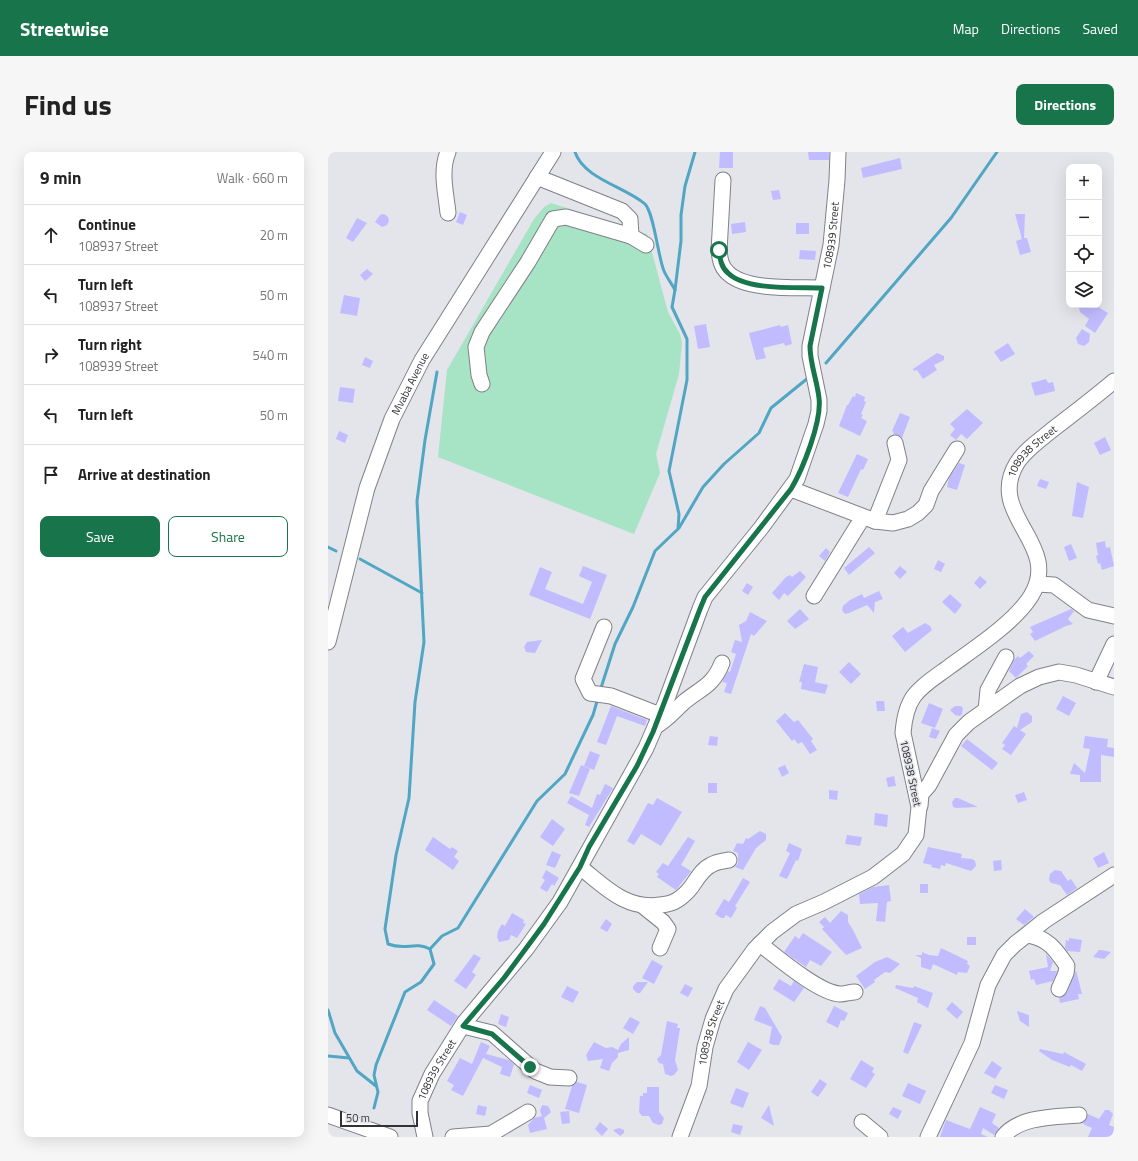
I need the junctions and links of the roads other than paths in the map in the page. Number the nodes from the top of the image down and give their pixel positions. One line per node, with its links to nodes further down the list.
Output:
1 (448, 152): 6 (street)
2 (553, 152): 4 (street, Mvaba Avenue)
3 (838, 152): 9 (street, 108939 Street)
4 (537, 177): 7 (street); 20 (street, Mvaba Avenue)
5 (723, 180): 9 (street)
6 (448, 213)
7 (631, 236): 8 (street); 11 (street)
8 (646, 245)
9 (822, 288): 14 (street, 108939 Street)
10 (1114, 381): 16 (street, 108938 Street)
11 (482, 384)
12 (896, 443): 15 (street)
13 (957, 450): 15 (street)
14 (791, 489): 15 (street); 27 (street, 108939 Street)
15 (869, 519): 17 (street)
16 (1037, 584): 18 (street); 28 (street, 108938 Street)
17 (814, 596)
18 (1114, 616)
19 (604, 627): 27 (street)
20 (328, 642)
21 (1114, 644): 24 (street)
22 (1006, 657): 26 (street)
23 (722, 664): 27 (street)
24 (1096, 682): 25 (street); 26 (street)
25 (1114, 687)
26 (986, 710): 28 (street)
27 (658, 721): 30 (street, 108939 Street)
28 (919, 807): 34 (street, 108938 Street)
29 (729, 860): 32 (street)
30 (580, 867): 32 (street); 38 (street, 108939 Street)
31 (1114, 875): 33 (street)
32 (643, 906): 35 (street)
33 (1028, 935): 36 (street); 49 (street)
34 (760, 944): 37 (street); 47 (street, 108938 Street)
35 (660, 948)
36 (1059, 989)
37 (855, 992)
38 (463, 1026): 39 (street); 45 (street, 108939 Street)
39 (569, 1078)
40 (528, 1112): 46 (street)
41 (328, 1115): 44 (street)
42 (1079, 1115): 50 (street)
43 (862, 1122): 48 (street)
44 (390, 1137)
45 (425, 1137)
46 (453, 1137)
47 (680, 1137)
48 (880, 1137)
49 (928, 1137)
50 (1003, 1137)

